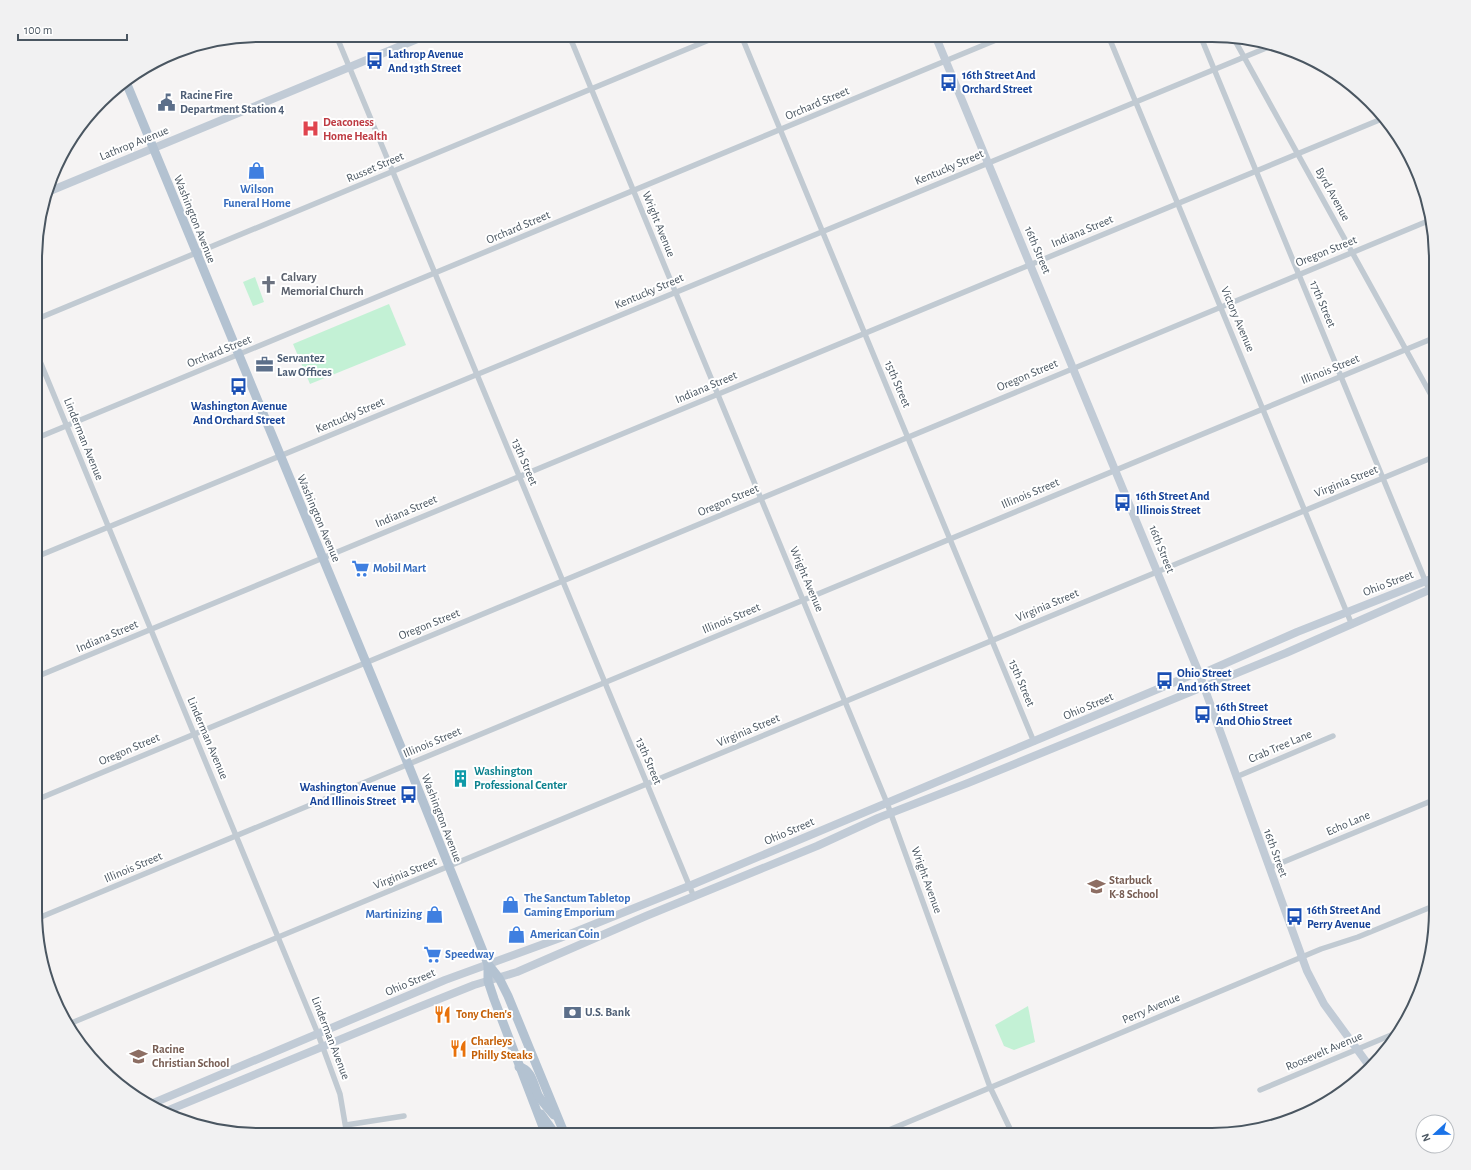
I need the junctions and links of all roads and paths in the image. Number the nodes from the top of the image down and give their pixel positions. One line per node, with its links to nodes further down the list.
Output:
1 (339, 42): 14 (street, 13th Street)
2 (410, 42): 14 (street, Lathrop Avenue)
3 (572, 42): 17 (street, Wright Avenue)
4 (704, 42): 17 (street, Russet Street)
5 (744, 42): 20 (street, 15th Street)
6 (939, 42): 13 (street, 16th Street)
7 (991, 42): 13 (street, Orchard Street)
8 (1111, 42): 18 (street, Victory Avenue)
9 (1203, 42): 15 (street, 17th Street)
10 (1237, 44): 12 (street, Byrd Avenue)
11 (1265, 48): 12 (street, Kentucky Street)
12 (1244, 57): 15 (street, Kentucky Street); 22 (street, Byrd Avenue)
13 (946, 61): 20 (street, Orchard Street); 23 (street, 16th Street)
14 (349, 67): 21 (street, Lathrop Avenue); 25 (street, 13th Street)
15 (1214, 69): 18 (street, Kentucky Street); 24 (street, 17th Street)
16 (128, 86): 21 (main road, Washington Avenue)
17 (591, 89): 25 (street, Russet Street); 27 (street, Wright Avenue)
18 (1135, 101): 23 (street, Kentucky Street); 28 (street, Victory Avenue)
19 (1379, 120): 22 (street, Indiana Street)
20 (780, 130): 27 (street, Orchard Street); 30 (street, 15th Street)
21 (153, 148): 26 (street, Lathrop Avenue); 32 (main road, Washington Avenue)
22 (1298, 154): 24 (street, Indiana Street); 31 (street, Byrd Avenue)
23 (988, 162): 30 (street, Kentucky Street); 33 (street, 16th Street)
24 (1256, 171): 28 (street, Indiana Street); 35 (street, 17th Street)
25 (393, 172): 32 (street, Russet Street); 34 (street, 13th Street)
26 (54, 189)
27 (633, 191): 34 (street, Orchard Street); 36 (street, Wright Avenue)
28 (1177, 203): 33 (street, Indiana Street); 37 (street, Victory Avenue)
29 (1426, 222): 31 (street, Oregon Street)
30 (822, 232): 36 (street, Kentucky Street); 39 (street, 15th Street)
31 (1352, 252): 35 (street, Oregon Street); 41 (street, Byrd Avenue)
32 (196, 253): 38 (street, Russet Street); 42 (main road, Washington Avenue)
33 (1030, 264): 39 (street, Indiana Street); 44 (street, 16th Street)
34 (435, 273): 42 (street, Orchard Street); 45 (street, 13th Street)
35 (1299, 274): 37 (street, Oregon Street); 46 (street, 17th Street)
36 (676, 292): 45 (street, Kentucky Street); 48 (street, Wright Avenue)
37 (1220, 306): 44 (street, Oregon Street); 49 (street, Victory Avenue)
38 (42, 317)
39 (864, 333): 48 (street, Indiana Street); 52 (street, 15th Street)
40 (1429, 340): 41 (street, Illinois Street)
41 (1406, 349): 46 (street, Illinois Street); 47 (street, Byrd Avenue)
42 (238, 355): 50 (street, Orchard Street); 53 (main road, Washington Avenue)
43 (42, 366): 50 (street, Linderman Avenue)
44 (1074, 368): 52 (street, Oregon Street); 55 (street, 16th Street)
45 (477, 375): 53 (street, Kentucky Street); 56 (street, 13th Street)
46 (1341, 376): 49 (street, Illinois Street); 57 (street, 17th Street)
47 (1429, 391)
48 (718, 394): 56 (street, Indiana Street); 58 (street, Wright Avenue)
49 (1263, 408): 55 (street, Illinois Street); 59 (street, Victory Avenue)
50 (66, 426): 51 (street, Orchard Street); 60 (street, Linderman Avenue)
51 (42, 436)
52 (908, 437): 58 (street, Oregon Street); 61 (street, 15th Street)
53 (280, 456): 60 (street, Kentucky Street); 63 (main road, Washington Avenue)
54 (1429, 459): 57 (street, Virginia Street)
55 (1116, 469): 61 (street, Illinois Street); 64 (street, 16th Street)
56 (519, 476): 63 (street, Indiana Street); 66 (street, 13th Street)
57 (1383, 477): 59 (street, Virginia Street); 67 (street, 17th Street)
58 (761, 498): 66 (street, Oregon Street); 70 (street, Wright Avenue)
59 (1305, 510): 64 (street, Virginia Street); 71 (street, Victory Avenue)
60 (108, 527): 62 (street, Kentucky Street); 73 (street, Linderman Avenue)
61 (950, 538): 70 (street, Illinois Street); 74 (street, 15th Street)
62 (42, 554)
63 (322, 558): 73 (street, Indiana Street); 75 (main road, Washington Avenue)
64 (1158, 571): 74 (street, Virginia Street); 76 (street, 16th Street)
65 (1429, 580): 67 (street, Ohio Street)
66 (562, 581): 75 (street, Oregon Street); 78 (street, 13th Street)
67 (1425, 581): 68 (street, 17th Street); 71 (street, Ohio Street)
68 (1429, 586)
69 (1429, 591): 72 (street, Ohio Street)
70 (803, 600): 78 (street, Illinois Street); 80 (street, Wright Avenue)
71 (1347, 611): 72 (street, Victory Avenue); 76 (street, Ohio Street)
72 (1352, 625): 79 (street, Ohio Street)
73 (151, 629): 77 (street, Indiana Street); 81 (street, Linderman Avenue)
74 (992, 640): 80 (street, Virginia Street); 83 (street, 15th Street)
75 (366, 662): 81 (street, Oregon Street); 84 (main road, Washington Avenue)
76 (1199, 673): 79 (street, 16th Street); 83 (street, Ohio Street)
77 (42, 674)
78 (604, 682): 84 (street, Illinois Street); 88 (street, 13th Street)
79 (1204, 686): 86 (street, 16th Street); 87 (street, Ohio Street)
80 (845, 701): 88 (street, Virginia Street); 91 (street, Wright Avenue)
81 (194, 734): 89 (street, Oregon Street); 93 (street, Linderman Avenue)
82 (1333, 736): 86 (street, Crab Tree Lane)
83 (1034, 742): 85 (street, Ohio Street)
84 (408, 764): 93 (street, Illinois Street); 94 (main road, Washington Avenue)
85 (969, 768): 87 (street); 91 (street, Ohio Street)
86 (1236, 777): 95 (street, 16th Street)
87 (968, 783): 92 (street, Ohio Street)
88 (647, 784): 94 (street, Virginia Street); 96 (street, 13th Street)
89 (42, 797)
90 (1429, 802): 95 (street, Echo Lane)
91 (887, 803): 92 (street, Wright Avenue); 96 (street, Ohio Street)
92 (891, 814): 97 (street, Ohio Street); 112 (street, Wright Avenue)
93 (236, 836): 99 (street, Illinois Street); 100 (street, Linderman Avenue)
94 (448, 867): 100 (street, Virginia Street); 102 (main road, Washington Avenue)
95 (1269, 868): 101 (street, 16th Street)
96 (689, 886): 97 (street, 13th Street); 102 (street, Ohio Street)
97 (694, 897): 103 (street, Ohio Street)
98 (1429, 908): 101 (street, Perry Avenue)
99 (42, 917)
100 (278, 937): 105 (street, Virginia Street); 106 (street, Linderman Avenue)
101 (1301, 957): 109 (street, 16th Street); 112 (street, Perry Avenue)
102 (488, 964): 103 (main road, Washington Avenue); 104 (main road, Washington Avenue); 106 (street, Ohio Street)
103 (499, 978): 104 (street, Ohio Street); 118 (main road, Washington Avenue)
104 (488, 981): 108 (street, Ohio Street); 111 (main road, Washington Avenue)
105 (73, 1022)
106 (318, 1034): 108 (street, Linderman Avenue); 114 (street, Ohio Street)
107 (1389, 1036): 109 (street, Roosevelt Avenue)
108 (323, 1045): 116 (street, Ohio Street); 119 (street, Linderman Avenue)
109 (1357, 1049): 110 (street, 16th Street); 113 (street, Roosevelt Avenue)
110 (1366, 1063)
111 (519, 1067): 115 (main road, Washington Avenue); 118 (main road)
112 (990, 1088): 124 (street, Perry Avenue); 125 (street, Wright Avenue)
113 (1260, 1090)
114 (156, 1102)
115 (535, 1107): 121 (main road, Washington Avenue); 122 (main road)
116 (171, 1109)
117 (404, 1116): 119 (street)
118 (559, 1122): 123 (main road, Washington Avenue)
119 (346, 1125): 120 (street, Linderman Avenue)
120 (346, 1128)
121 (543, 1128)
122 (551, 1128)
123 (562, 1128)
124 (894, 1128)
125 (1010, 1128)

